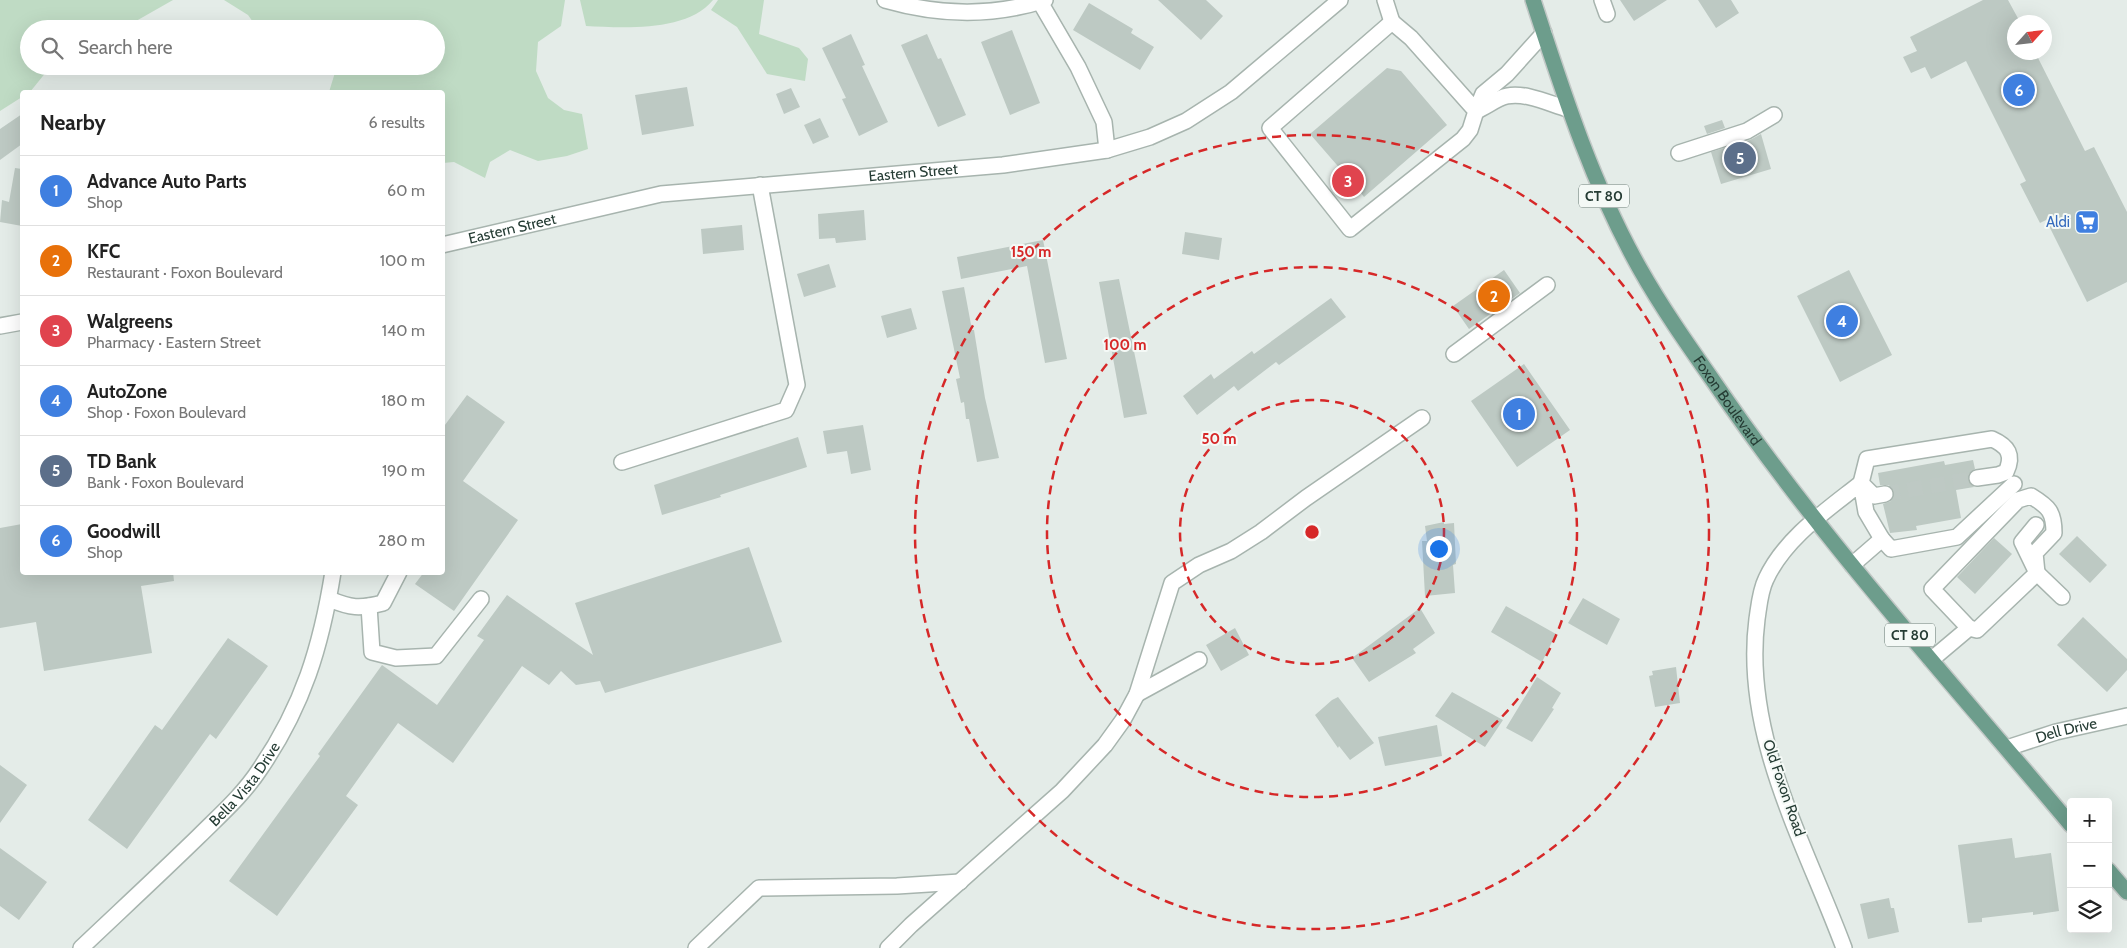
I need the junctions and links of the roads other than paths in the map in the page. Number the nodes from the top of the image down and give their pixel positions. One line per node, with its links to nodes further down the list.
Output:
1 (885, 0): 5 (street)
2 (1340, 0): 11 (street, Eastern Street)
3 (1385, 0): 6 (street)
4 (1533, 0): 7 (main road, Foxon Boulevard / CT 80)
5 (1043, 1): 11 (street)
6 (1392, 22): 9 (street); 9 (street)
7 (1544, 33): 8 (main road, Foxon Boulevard / CT 80); 9 (street)
8 (1568, 109): 9 (street); 25 (main road, Foxon Boulevard / CT 80)
9 (1476, 110)
10 (1774, 115): 12 (street)
11 (1107, 150): 13 (street, Eastern Street)
12 (1679, 153)
13 (760, 185): 14 (street, Eastern Street); 20 (street)
14 (445, 244)
15 (1547, 285): 18 (street)
16 (20, 322): 17 (street)
17 (0, 326)
18 (1454, 354)
19 (1422, 418): 39 (street)
20 (622, 462)
21 (1976, 478): 22 (street)
22 (1861, 483): 24 (street); 25 (street, Old Foxon Road); 27 (street)
23 (2014, 484): 27 (street)
24 (1885, 494)
25 (1814, 520): 28 (main road, Foxon Boulevard / CT 80); 49 (street, Old Foxon Road)
26 (2036, 525): 29 (street)
27 (1882, 539): 28 (street)
28 (1852, 565): 38 (main road, Foxon Boulevard / CT 80)
29 (2037, 573): 32 (street); 36 (street); 36 (street)
30 (333, 575): 33 (street, Bella Vista Drive)
31 (397, 575): 35 (street)
32 (2062, 597)
33 (329, 599): 35 (street); 46 (street, Bella Vista Drive)
34 (481, 599): 35 (street)
35 (369, 606)
36 (1968, 628): 38 (street)
37 (1199, 660): 39 (street)
38 (1931, 660): 41 (main road, Foxon Boulevard / CT 80)
39 (1137, 694): 44 (street)
40 (2127, 716): 41 (street, Dell Drive)
41 (2007, 748): 42 (main road, CT 80)
42 (2067, 820)
43 (2112, 875): 45 (main road)
44 (960, 882): 47 (street); 48 (street)
45 (2127, 892)
46 (81, 948)
47 (696, 948)
48 (888, 948)
49 (1844, 948)

